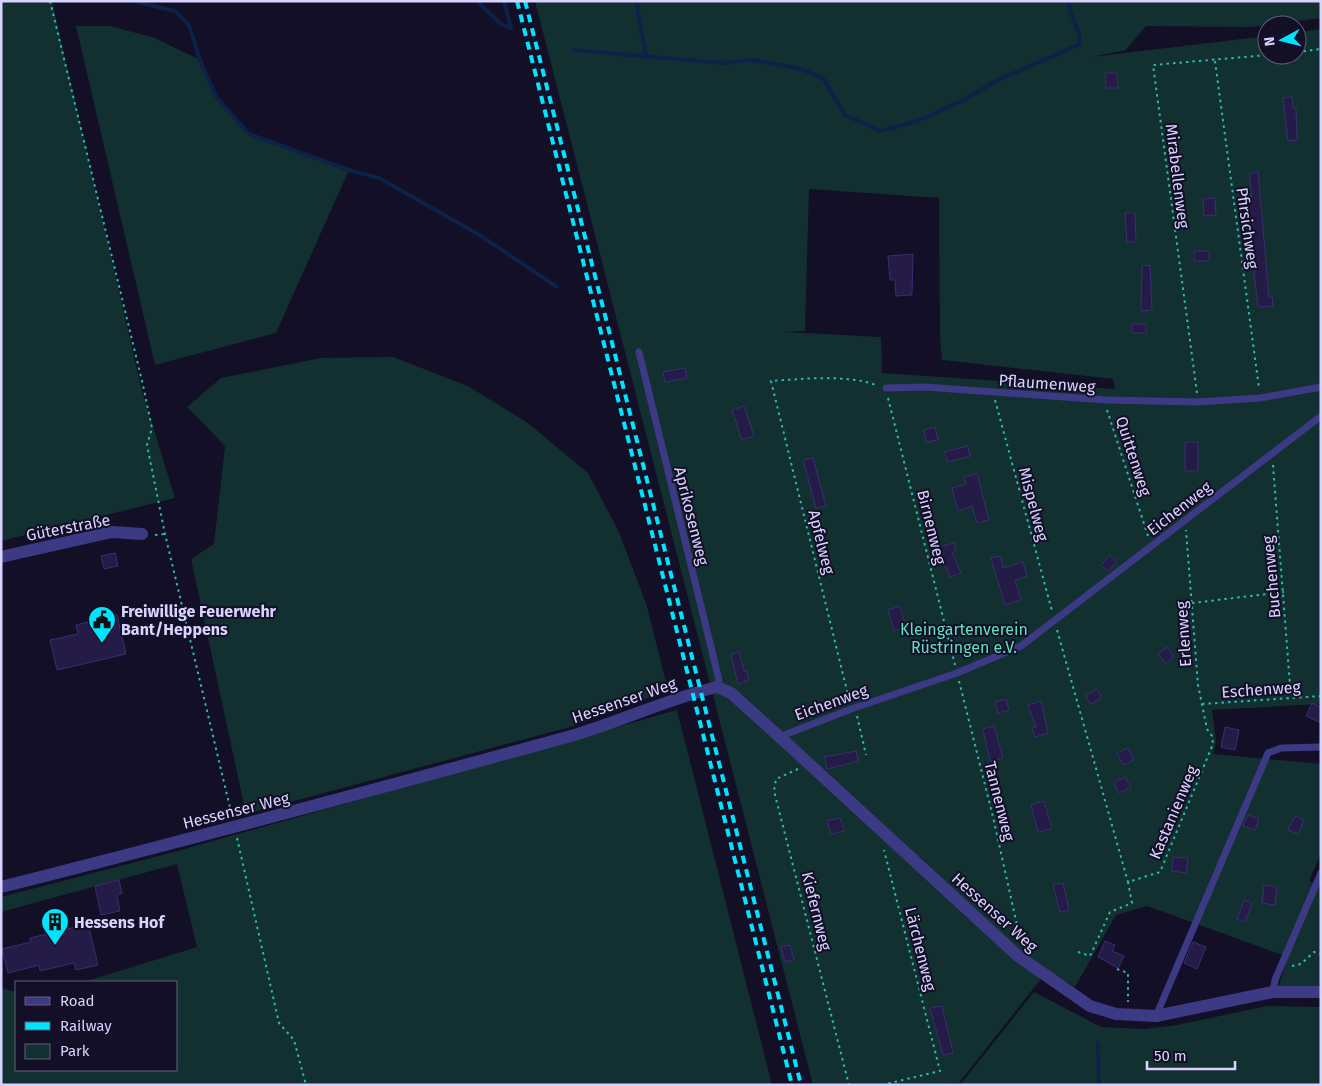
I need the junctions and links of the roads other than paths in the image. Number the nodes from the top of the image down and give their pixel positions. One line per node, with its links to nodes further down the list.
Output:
1 (639, 352): 7 (lane, Aprikosenweg)
2 (1321, 387): 3 (lane, Pflaumenweg)
3 (886, 388)
4 (1321, 416): 8 (lane, Eichenweg)
5 (142, 534): 6 (street, Güterstraße)
6 (1, 557)
7 (718, 687): 8 (street, Hessenser Weg); 11 (street, Hessenser Weg)
8 (782, 739): 14 (street, Hessenser Weg)
9 (1321, 747): 14 (lane)
10 (1321, 872): 12 (lane)
11 (1, 888)
12 (1274, 986): 13 (street, Hessenser Weg); 14 (street, Hessenser Weg)
13 (1321, 992)
14 (1156, 1016)

